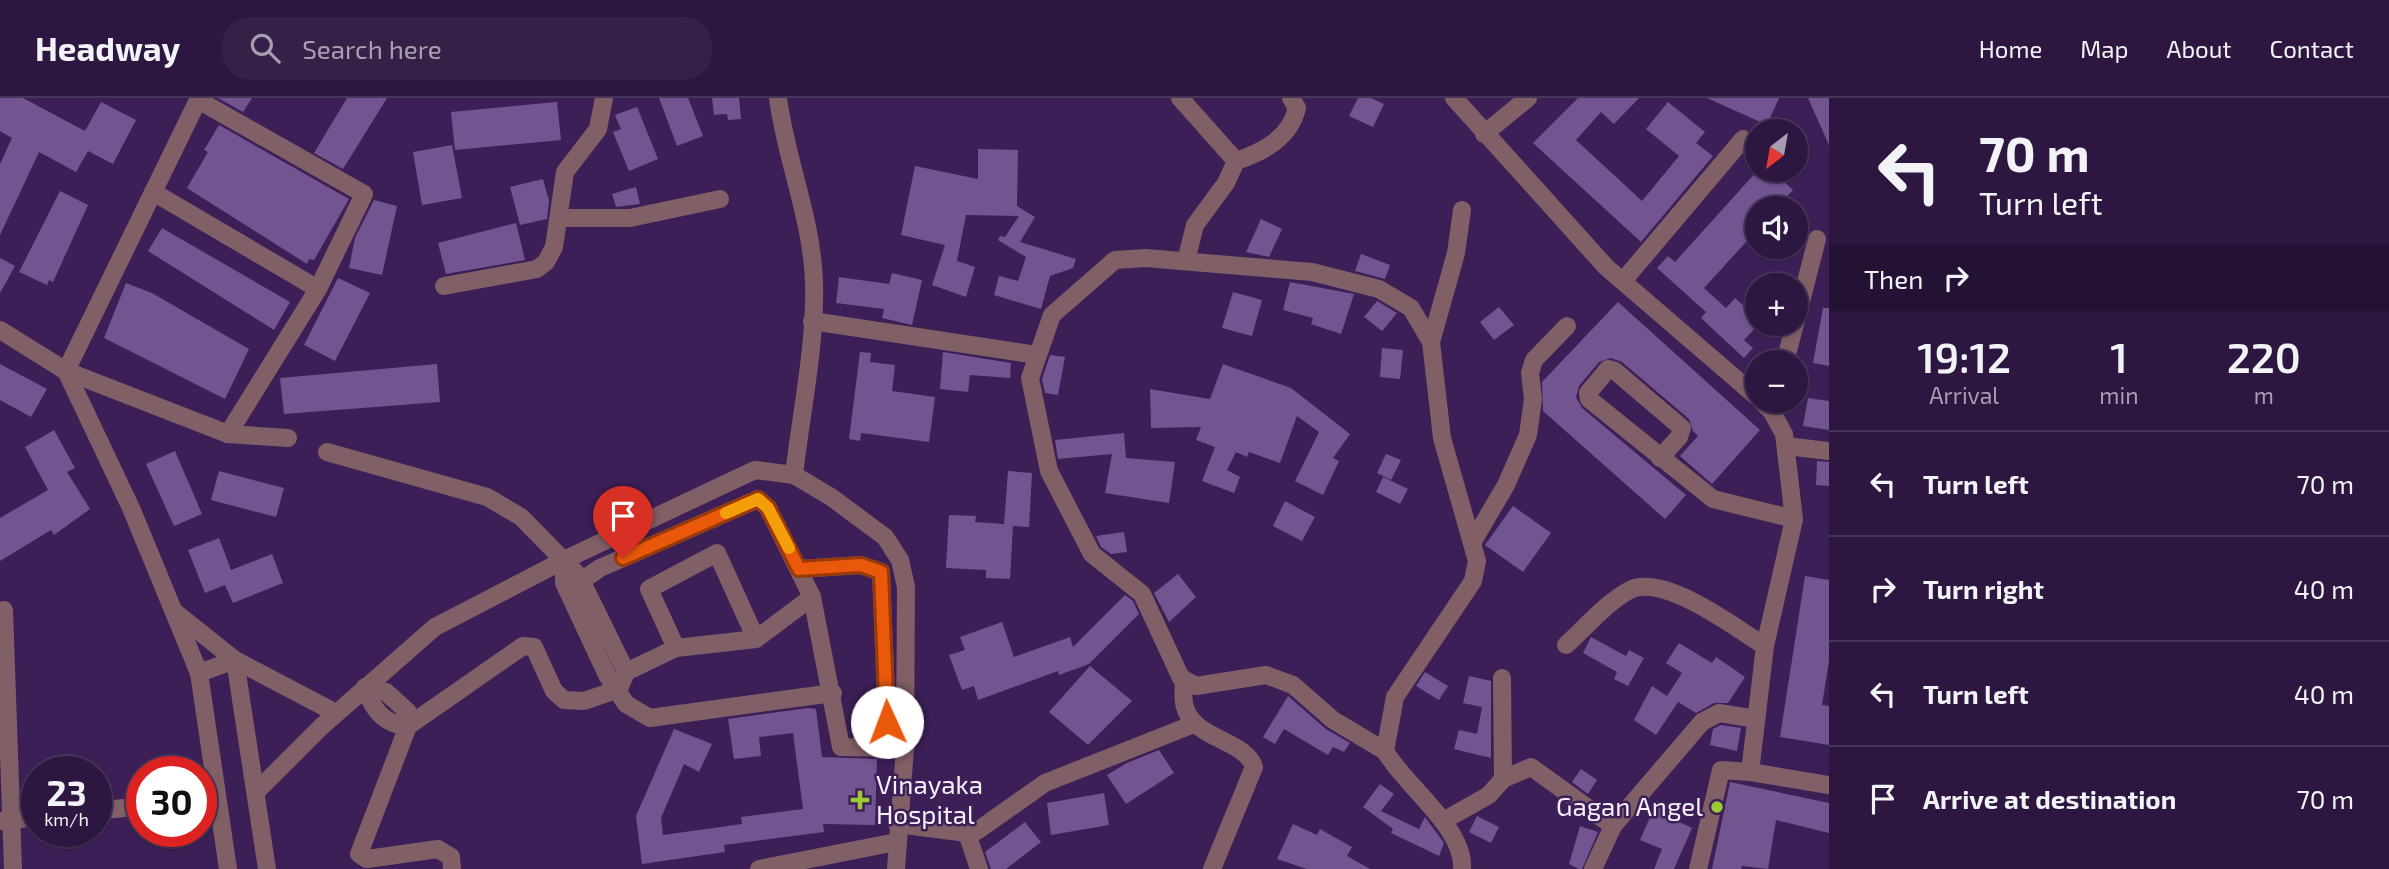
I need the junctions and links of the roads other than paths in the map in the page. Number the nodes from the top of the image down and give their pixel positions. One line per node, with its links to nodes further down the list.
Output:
1 (604, 98): 14 (street)
2 (778, 98): 21 (street)
3 (1180, 98): 10 (street)
4 (1291, 98): 10 (street)
5 (1454, 98): 8 (street)
6 (1528, 98): 8 (street)
7 (199, 99): 11 (street); 20 (street)
8 (1484, 134): 18 (street)
9 (1743, 139): 18 (street)
10 (1236, 161): 16 (street)
11 (153, 192): 20 (street); 26 (street)
12 (720, 199): 14 (street)
13 (1462, 209): 24 (street)
14 (559, 218): 19 (street)
15 (1817, 239): 17 (street)
16 (1186, 261): 24 (street); 25 (street)
17 (1808, 273)
18 (1623, 281): 27 (street)
19 (444, 286)
20 (318, 289): 29 (street)
21 (812, 321): 25 (street); 35 (street)
22 (1567, 326): 37 (street)
23 (0, 330): 26 (street)
24 (1431, 342): 37 (street)
25 (1037, 355): 52 (street)
26 (66, 371): 29 (street); 43 (street)
27 (1745, 387)
28 (1774, 413): 31 (street)
29 (228, 434): 30 (street)
30 (288, 438)
31 (1786, 446): 32 (street); 36 (street)
32 (1829, 451)
33 (327, 452): 38 (street)
34 (1660, 458): 34 (street); 36 (street)
35 (794, 475): 38 (street); 60 (street)
36 (1794, 519): 46 (street)
37 (1472, 543): 61 (street)
38 (564, 559): 40 (street); 53 (street); 54 (street)
39 (799, 569): 40 (street); 41 (street); 60 (street)
40 (582, 581): 49 (street)
41 (812, 597): 44 (street); 55 (street)
42 (4, 610): 67 (street)
43 (176, 613): 48 (street); 50 (street)
44 (756, 639): 47 (street); 47 (street)
45 (1566, 645): 46 (street)
46 (1765, 646): 57 (street)
47 (676, 648): 49 (street)
48 (235, 660): 50 (street); 56 (street); 66 (street)
49 (626, 671): 54 (street)
50 (199, 673): 62 (street)
51 (1502, 678): 64 (street)
52 (1184, 679): 58 (street); 61 (street)
53 (365, 687): 56 (street); 59 (street)
54 (619, 689): 55 (street); 59 (street)
55 (833, 693): 60 (street)
56 (336, 713): 66 (street)
57 (1756, 719): 63 (street); 69 (street)
58 (1194, 724): 72 (street); 80 (street)
59 (408, 726): 76 (street)
60 (897, 747): 71 (street)
61 (1385, 751): 68 (street)
62 (206, 756)
63 (1749, 772): 65 (street); 83 (street)
64 (1503, 779): 68 (street); 69 (street)
65 (1829, 785)
66 (256, 792): 75 (street)
67 (6, 820): 73 (street)
68 (1443, 821): 81 (street)
69 (1612, 826): 82 (street)
70 (217, 828): 74 (street)
71 (897, 833): 72 (street); 77 (street); 78 (street)
72 (967, 833): 79 (street)
73 (13, 869)
74 (228, 869)
75 (267, 869)
76 (452, 869)
77 (759, 869)
78 (896, 869)
79 (979, 869)
80 (1212, 869)
81 (1462, 869)
82 (1593, 869)
83 (1698, 869)

